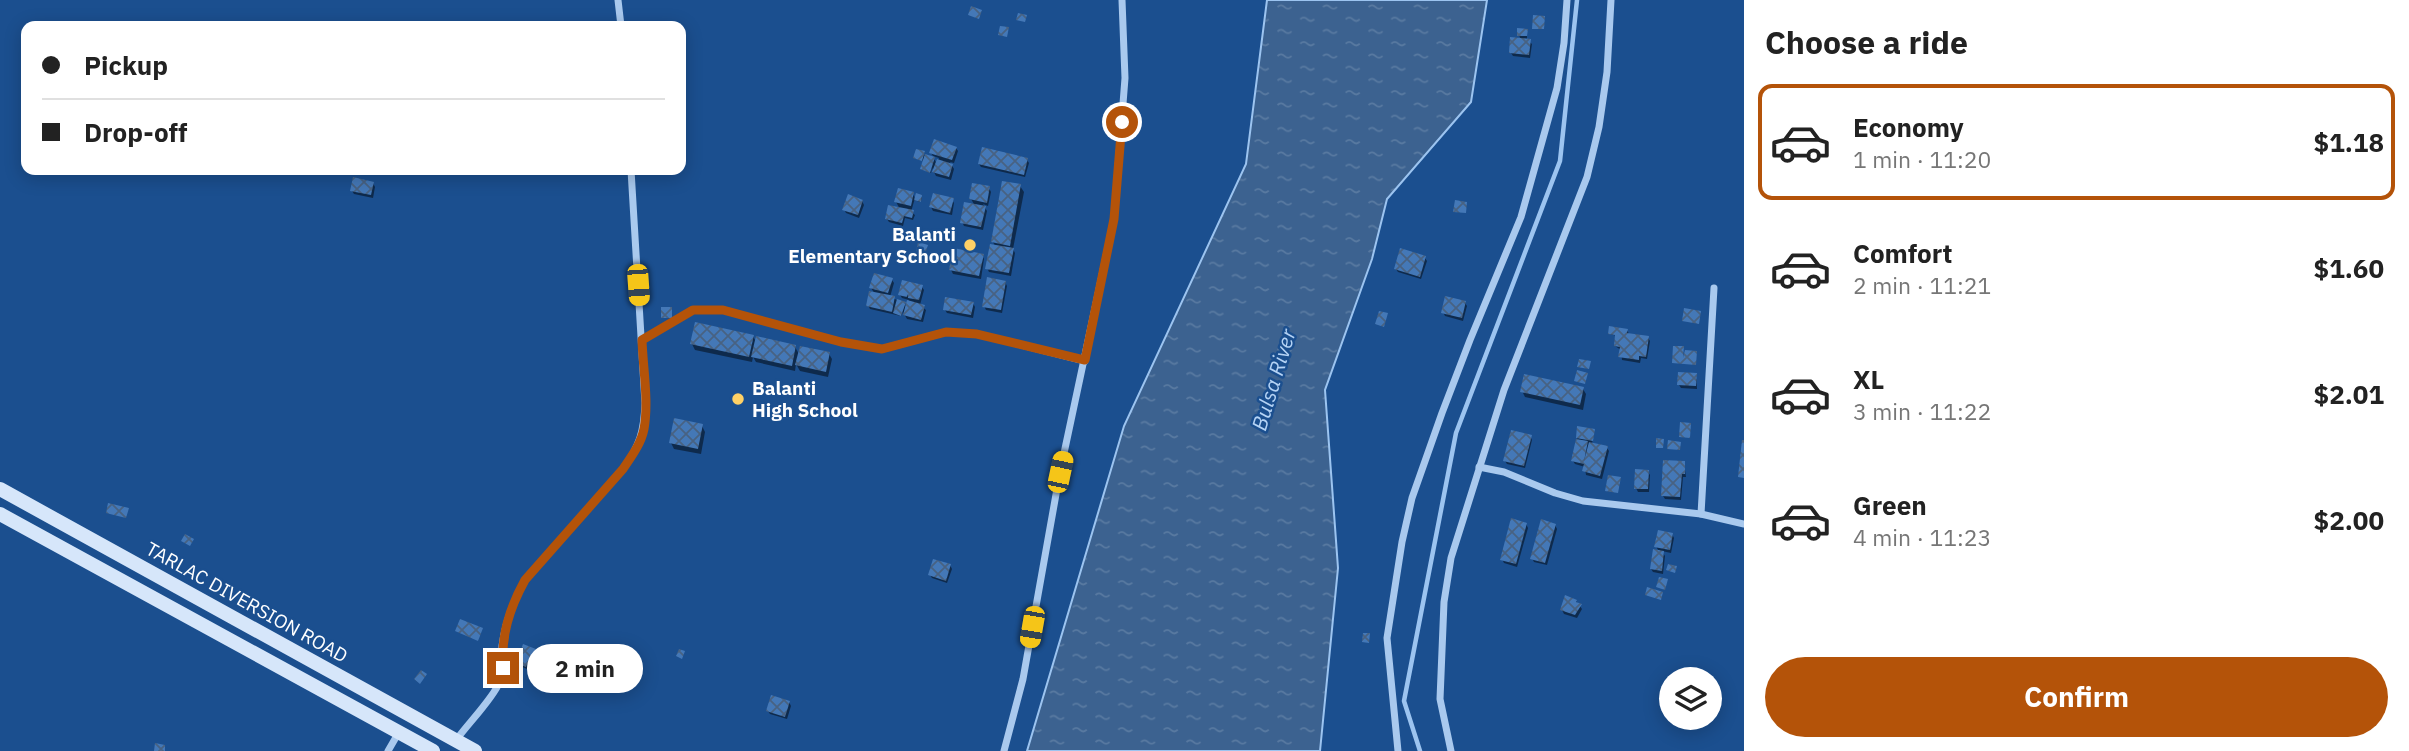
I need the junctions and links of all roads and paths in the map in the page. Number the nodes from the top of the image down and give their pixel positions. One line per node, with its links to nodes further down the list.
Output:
1 (618, 0): 5 (street)
2 (1122, 0): 9 (street)
3 (1567, 0): 22 (street)
4 (1611, 0): 10 (street)
5 (620, 21)
6 (631, 175): 8 (street)
7 (1714, 288): 13 (street)
8 (642, 340): 9 (street); 17 (street)
9 (1085, 360): 21 (street)
10 (1479, 467): 13 (street); 23 (street)
11 (0, 489): 15 (main road, TARLAC DIVERSION ROAD)
12 (0, 514): 16 (main road)
13 (1701, 514): 14 (street)
14 (1744, 524)
15 (409, 713): 16 (main road); 17 (main road, TARLAC DIVERSION ROAD)
16 (399, 732): 18 (street); 19 (main road)
17 (453, 745): 20 (main road, TARLAC DIVERSION ROAD)
18 (388, 751)
19 (433, 751)
20 (475, 751)
21 (1004, 751)
22 (1398, 751)
23 (1451, 751)

